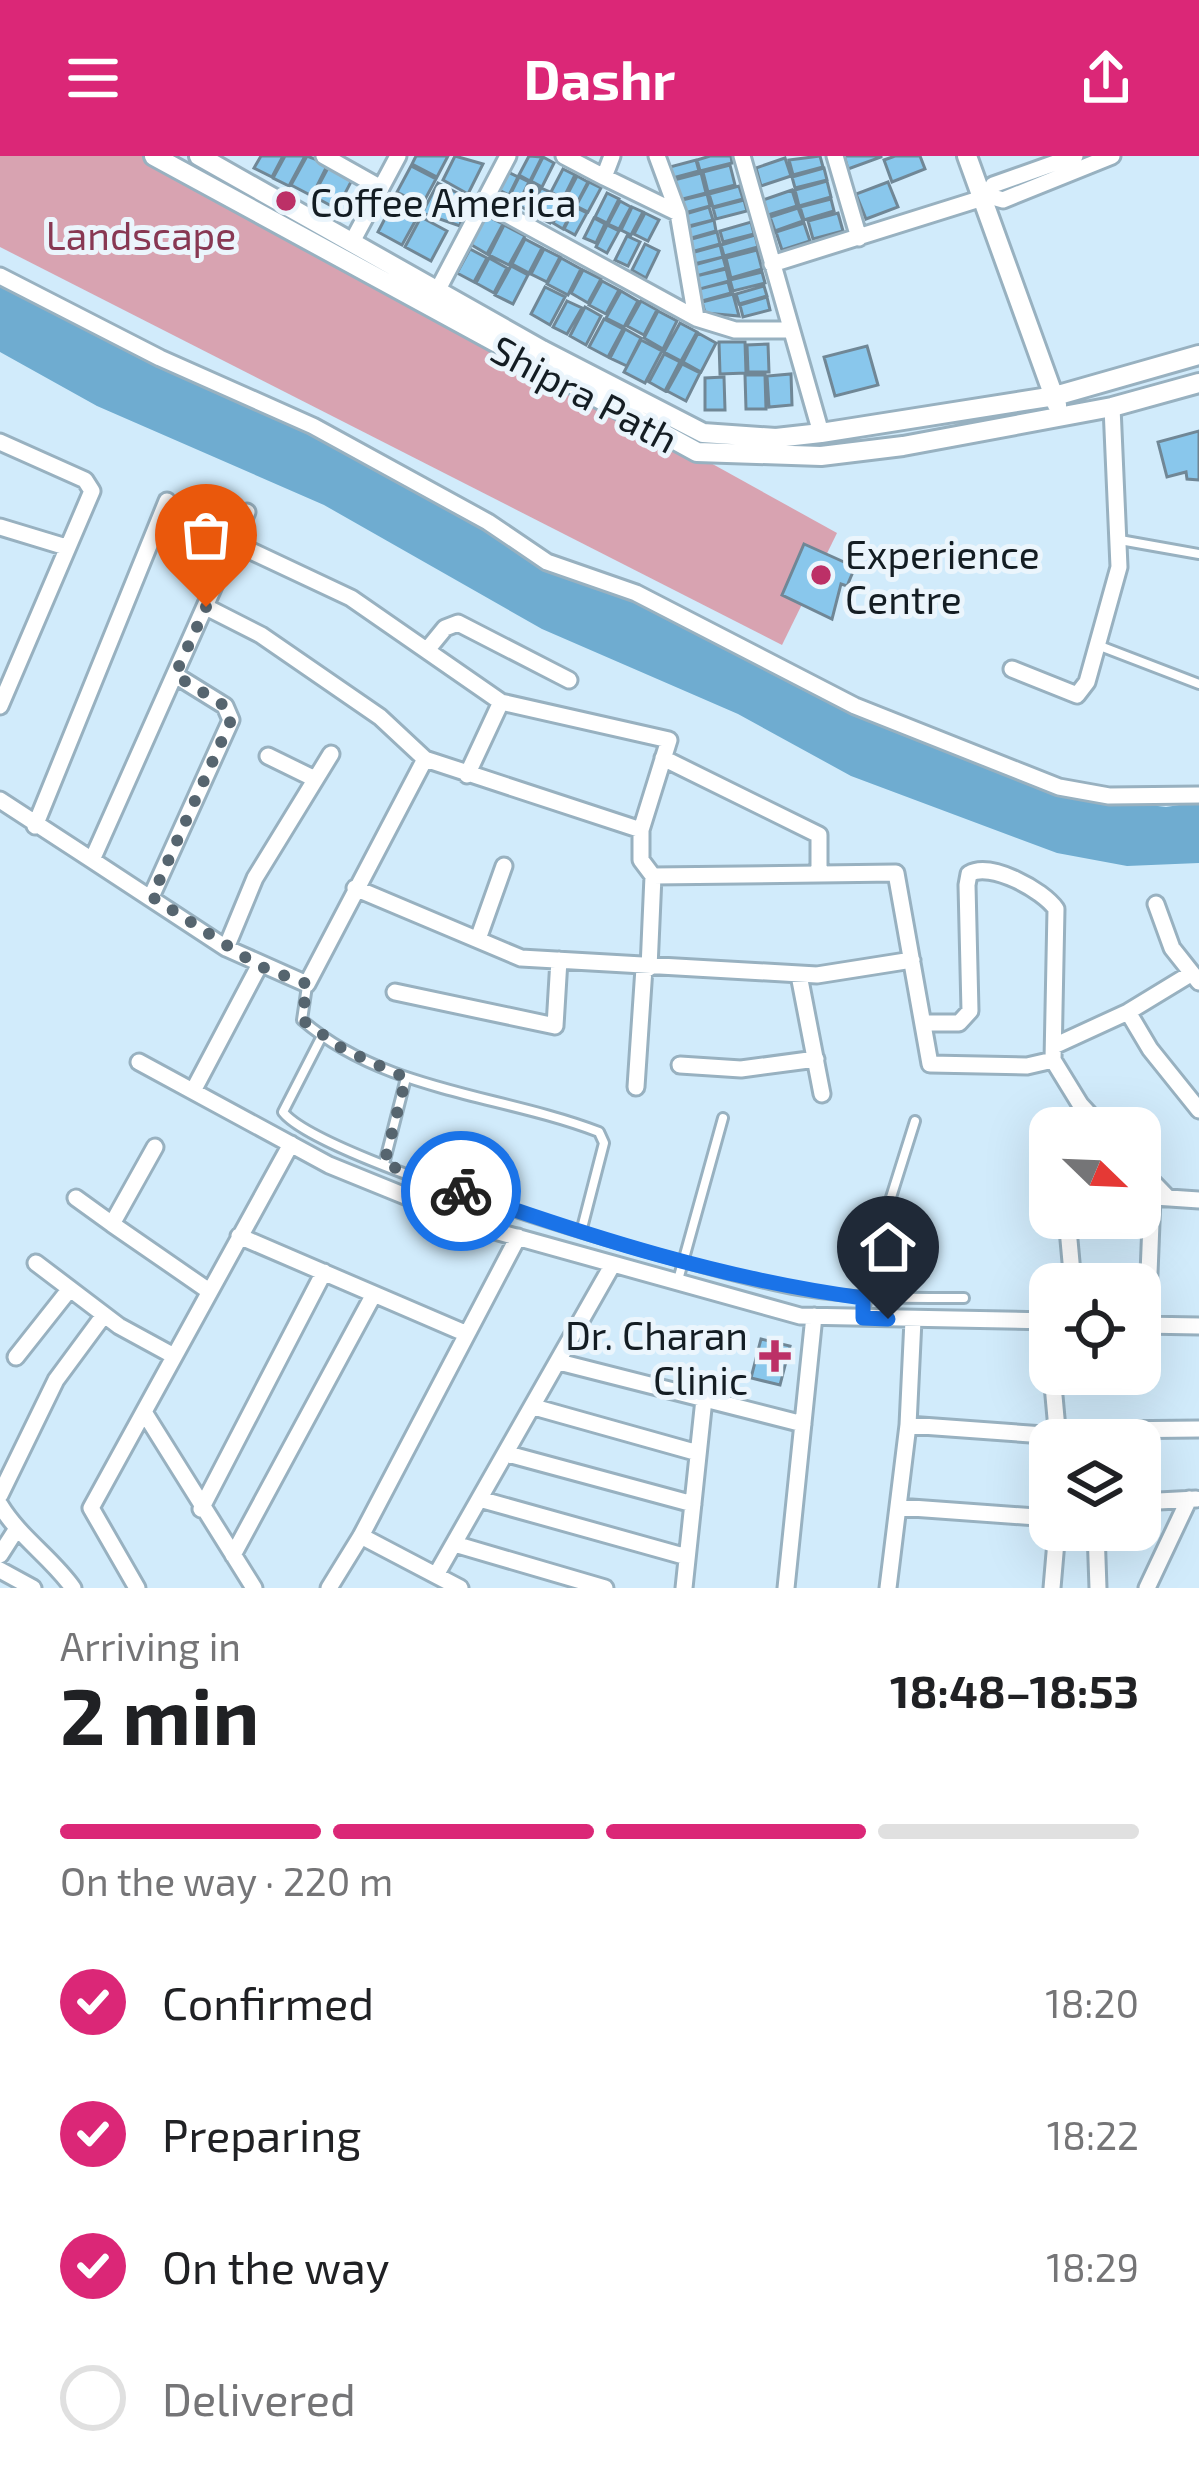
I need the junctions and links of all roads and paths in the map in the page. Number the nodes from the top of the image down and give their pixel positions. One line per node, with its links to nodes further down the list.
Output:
1 (154, 156): 24 (street, Shipra Path)
2 (199, 156): 20 (street, Shipra Path)
3 (324, 156): 15 (street)
4 (398, 156): 15 (street)
5 (508, 156): 17 (street)
6 (564, 156): 14 (street)
7 (612, 156): 14 (street)
8 (657, 156): 18 (street)
9 (742, 156): 21 (street)
10 (835, 156): 19 (street)
11 (968, 156): 16 (street)
12 (1075, 156): 16 (street)
13 (1112, 156): 16 (street)
14 (604, 177): 18 (street)
15 (381, 188): 20 (street)
16 (986, 197): 19 (street); 29 (street)
17 (484, 202): 23 (street); 25 (street)
18 (678, 213): 25 (street)
19 (859, 238): 21 (street)
20 (352, 242): 23 (street, Shipra Path)
21 (772, 264): 26 (street)
22 (0, 276): 57 (street)
23 (438, 289): 24 (street); 32 (street, Shipra Path)
24 (428, 309): 31 (street, Shipra Path)
25 (696, 318): 26 (street)
26 (788, 330): 32 (street)
27 (1199, 355): 29 (street, Shipra Path)
28 (1199, 383): 30 (street, Shipra Path)
29 (1055, 396): 31 (street); 32 (street, Shipra Path)
30 (1112, 407): 31 (street, Shipra Path); 37 (street)
31 (1060, 417)
32 (821, 433)
33 (0, 442): 39 (street)
34 (167, 501): 59 (street)
35 (247, 512): 38 (street)
36 (0, 527): 39 (street)
37 (1120, 540): 40 (lane); 42 (street)
38 (234, 543): 41 (street); 43 (street)
39 (66, 547): 46 (street)
40 (1199, 554)
41 (206, 607): 45 (street); 54 (street)
42 (1099, 645): 44 (street); 48 (lane)
43 (427, 650): 47 (street); 49 (street)
44 (1012, 669)
45 (175, 675): 61 (street); 66 (street)
46 (5, 679): 50 (street)
47 (569, 680)
48 (1199, 684)
49 (501, 701): 53 (street); 55 (street)
50 (0, 706)
51 (331, 754): 56 (street)
52 (268, 756): 56 (street)
53 (663, 758): 60 (street); 63 (street)
54 (425, 759): 55 (street); 65 (street)
55 (467, 775): 60 (street)
56 (315, 779): 69 (street)
57 (1199, 795)
58 (0, 800): 59 (street)
59 (35, 826): 61 (street)
60 (641, 830): 64 (street)
61 (92, 860): 66 (street)
62 (504, 866): 68 (street)
63 (820, 872): 64 (street); 70 (street)
64 (652, 876): 73 (street)
65 (356, 888): 68 (street); 76 (street)
66 (152, 897): 69 (street)
67 (1156, 904): 75 (street)
68 (478, 940): 71 (street)
69 (226, 948): 72 (street)
70 (912, 960): 74 (street); 79 (street)
71 (559, 961): 73 (street); 77 (street)
72 (259, 966): 76 (street); 87 (street)
73 (646, 968): 74 (street); 86 (street)
74 (799, 975): 82 (street)
75 (1196, 978): 78 (street)
76 (307, 984): 80 (lane)
77 (395, 992)
78 (1129, 1012): 81 (street); 90 (street)
79 (923, 1022): 81 (street); 81 (street)
80 (322, 1036): 85 (lane); 94 (lane)
81 (1053, 1053): 89 (street)
82 (816, 1059): 84 (street); 88 (street)
83 (140, 1062): 87 (street)
84 (680, 1065)
85 (406, 1078): 96 (lane); 102 (lane)
86 (636, 1087)
87 (193, 1091): 93 (street)
88 (822, 1094)
89 (1081, 1107)
90 (1199, 1111)
91 (723, 1118): 105 (lane)
92 (915, 1121): 113 (lane)
93 (291, 1144): 97 (street); 103 (street)
94 (343, 1145): 96 (lane); 97 (lane)
95 (155, 1147): 101 (street)
96 (384, 1164): 102 (lane)
97 (333, 1167): 104 (street)
98 (76, 1198): 101 (street)
99 (1161, 1198): 100 (street)
100 (1199, 1201)
101 (112, 1224): 111 (street)
102 (581, 1232): 105 (lane)
103 (239, 1236): 108 (street); 111 (street)
104 (518, 1237): 107 (street); 122 (street)
105 (685, 1260): 109 (lane); 113 (lane)
106 (36, 1263): 110 (street)
107 (613, 1264): 109 (street); 125 (street)
108 (325, 1272): 112 (street); 143 (street)
109 (678, 1282): 116 (street)
110 (69, 1290): 115 (street); 124 (street)
111 (209, 1291): 123 (street)
112 (374, 1294): 122 (street); 151 (street)
113 (863, 1298): 114 (lane); 117 (lane)
114 (964, 1298)
115 (104, 1316): 123 (street); 136 (street)
116 (814, 1316): 117 (street); 129 (street)
117 (863, 1318): 118 (street)
118 (913, 1320): 119 (street); 130 (street)
119 (1029, 1321)
120 (1161, 1325): 121 (street)
121 (1199, 1326)
122 (467, 1334): 146 (street)
123 (174, 1356): 128 (street)
124 (16, 1357)
125 (559, 1362): 126 (street); 127 (street)
126 (704, 1399): 129 (street); 134 (street)
127 (534, 1408): 134 (street); 135 (street)
128 (144, 1412): 143 (street); 158 (street)
129 (803, 1424): 155 (street)
130 (908, 1425): 133 (street); 142 (street)
131 (1161, 1429): 132 (street)
132 (1199, 1429)
133 (1029, 1435)
134 (698, 1453): 140 (street)
135 (508, 1454): 138 (street); 140 (street)
136 (0, 1495)
137 (1194, 1498): 139 (street); 168 (street)
138 (483, 1500): 147 (street); 152 (street)
139 (1161, 1500)
140 (693, 1504): 152 (street)
141 (0, 1505): 145 (street)
142 (898, 1507): 144 (street); 165 (street)
143 (201, 1509): 151 (street)
144 (1029, 1516)
145 (16, 1530): 150 (street); 157 (street)
146 (362, 1536): 154 (street); 160 (street)
147 (458, 1545): 154 (street); 162 (street)
148 (1055, 1551): 166 (street)
149 (1097, 1551): 167 (street)
150 (0, 1555)
151 (233, 1555): 159 (street)
152 (687, 1557): 163 (street)
153 (0, 1570): 156 (street)
154 (436, 1576): 161 (street)
155 (786, 1587): 164 (street)
156 (33, 1588)
157 (74, 1588)
158 (137, 1588)
159 (254, 1588)
160 (329, 1588)
161 (460, 1588)
162 (602, 1588)
163 (683, 1588)
164 (798, 1588)
165 (888, 1588)
166 (1052, 1588)
167 (1098, 1588)
168 (1147, 1588)

